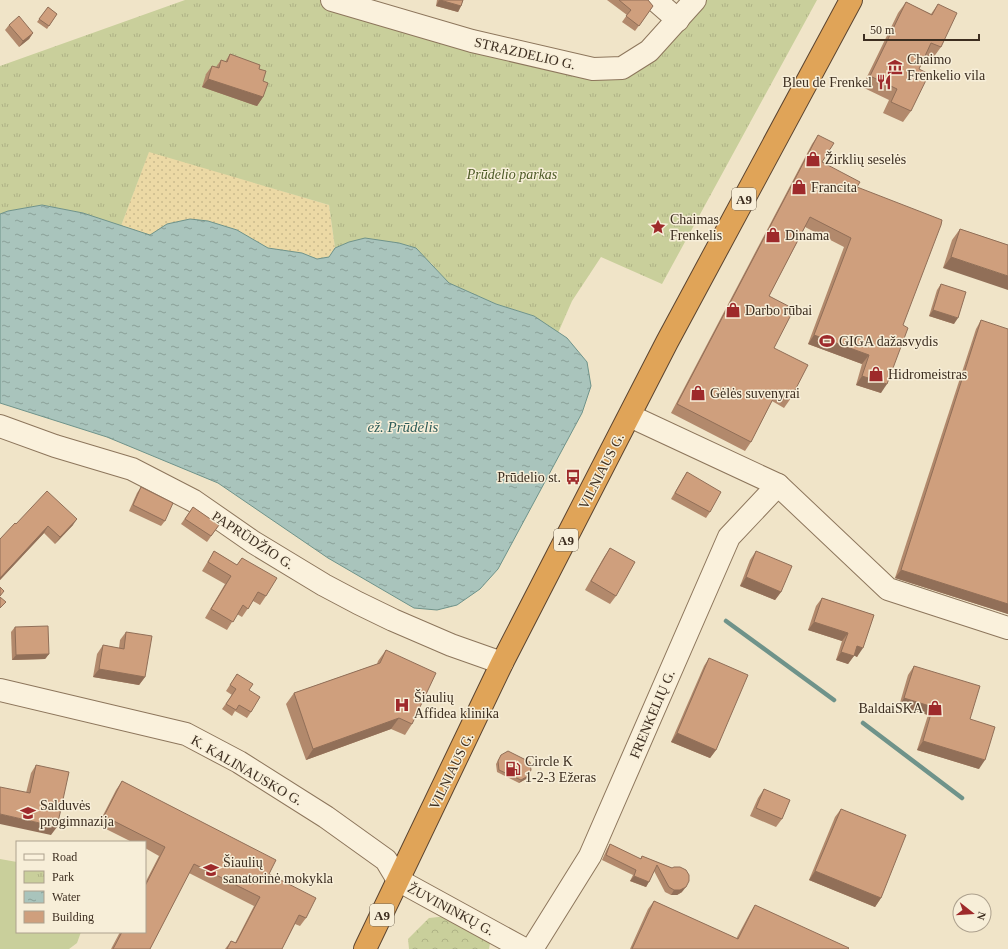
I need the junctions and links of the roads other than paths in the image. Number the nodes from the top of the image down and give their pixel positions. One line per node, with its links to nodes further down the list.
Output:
1 (332, 0): 5 (street, STRAZDELIO G.)
2 (655, 0): 5 (street)
3 (695, 0): 5 (street, STRAZDELIO G.)
4 (851, 0): 6 (highway, VILNIAUS G. / A9)
5 (678, 20)
6 (630, 416): 8 (street); 10 (highway, VILNIAUS G. / A9)
7 (0, 426): 10 (street, PAPRŪDŽIO G.)
8 (778, 485): 9 (street); 15 (street, FRENKELIŲ G.)
9 (1008, 628)
10 (502, 663): 12 (highway, VILNIAUS G. / A9)
11 (0, 690): 12 (street, K. KALINAUSKO G.)
12 (398, 880): 13 (highway, VILNIAUS G. / A9); 14 (street, ŽUVININKŲ G.)
13 (365, 949)
14 (524, 949)
15 (532, 949)

